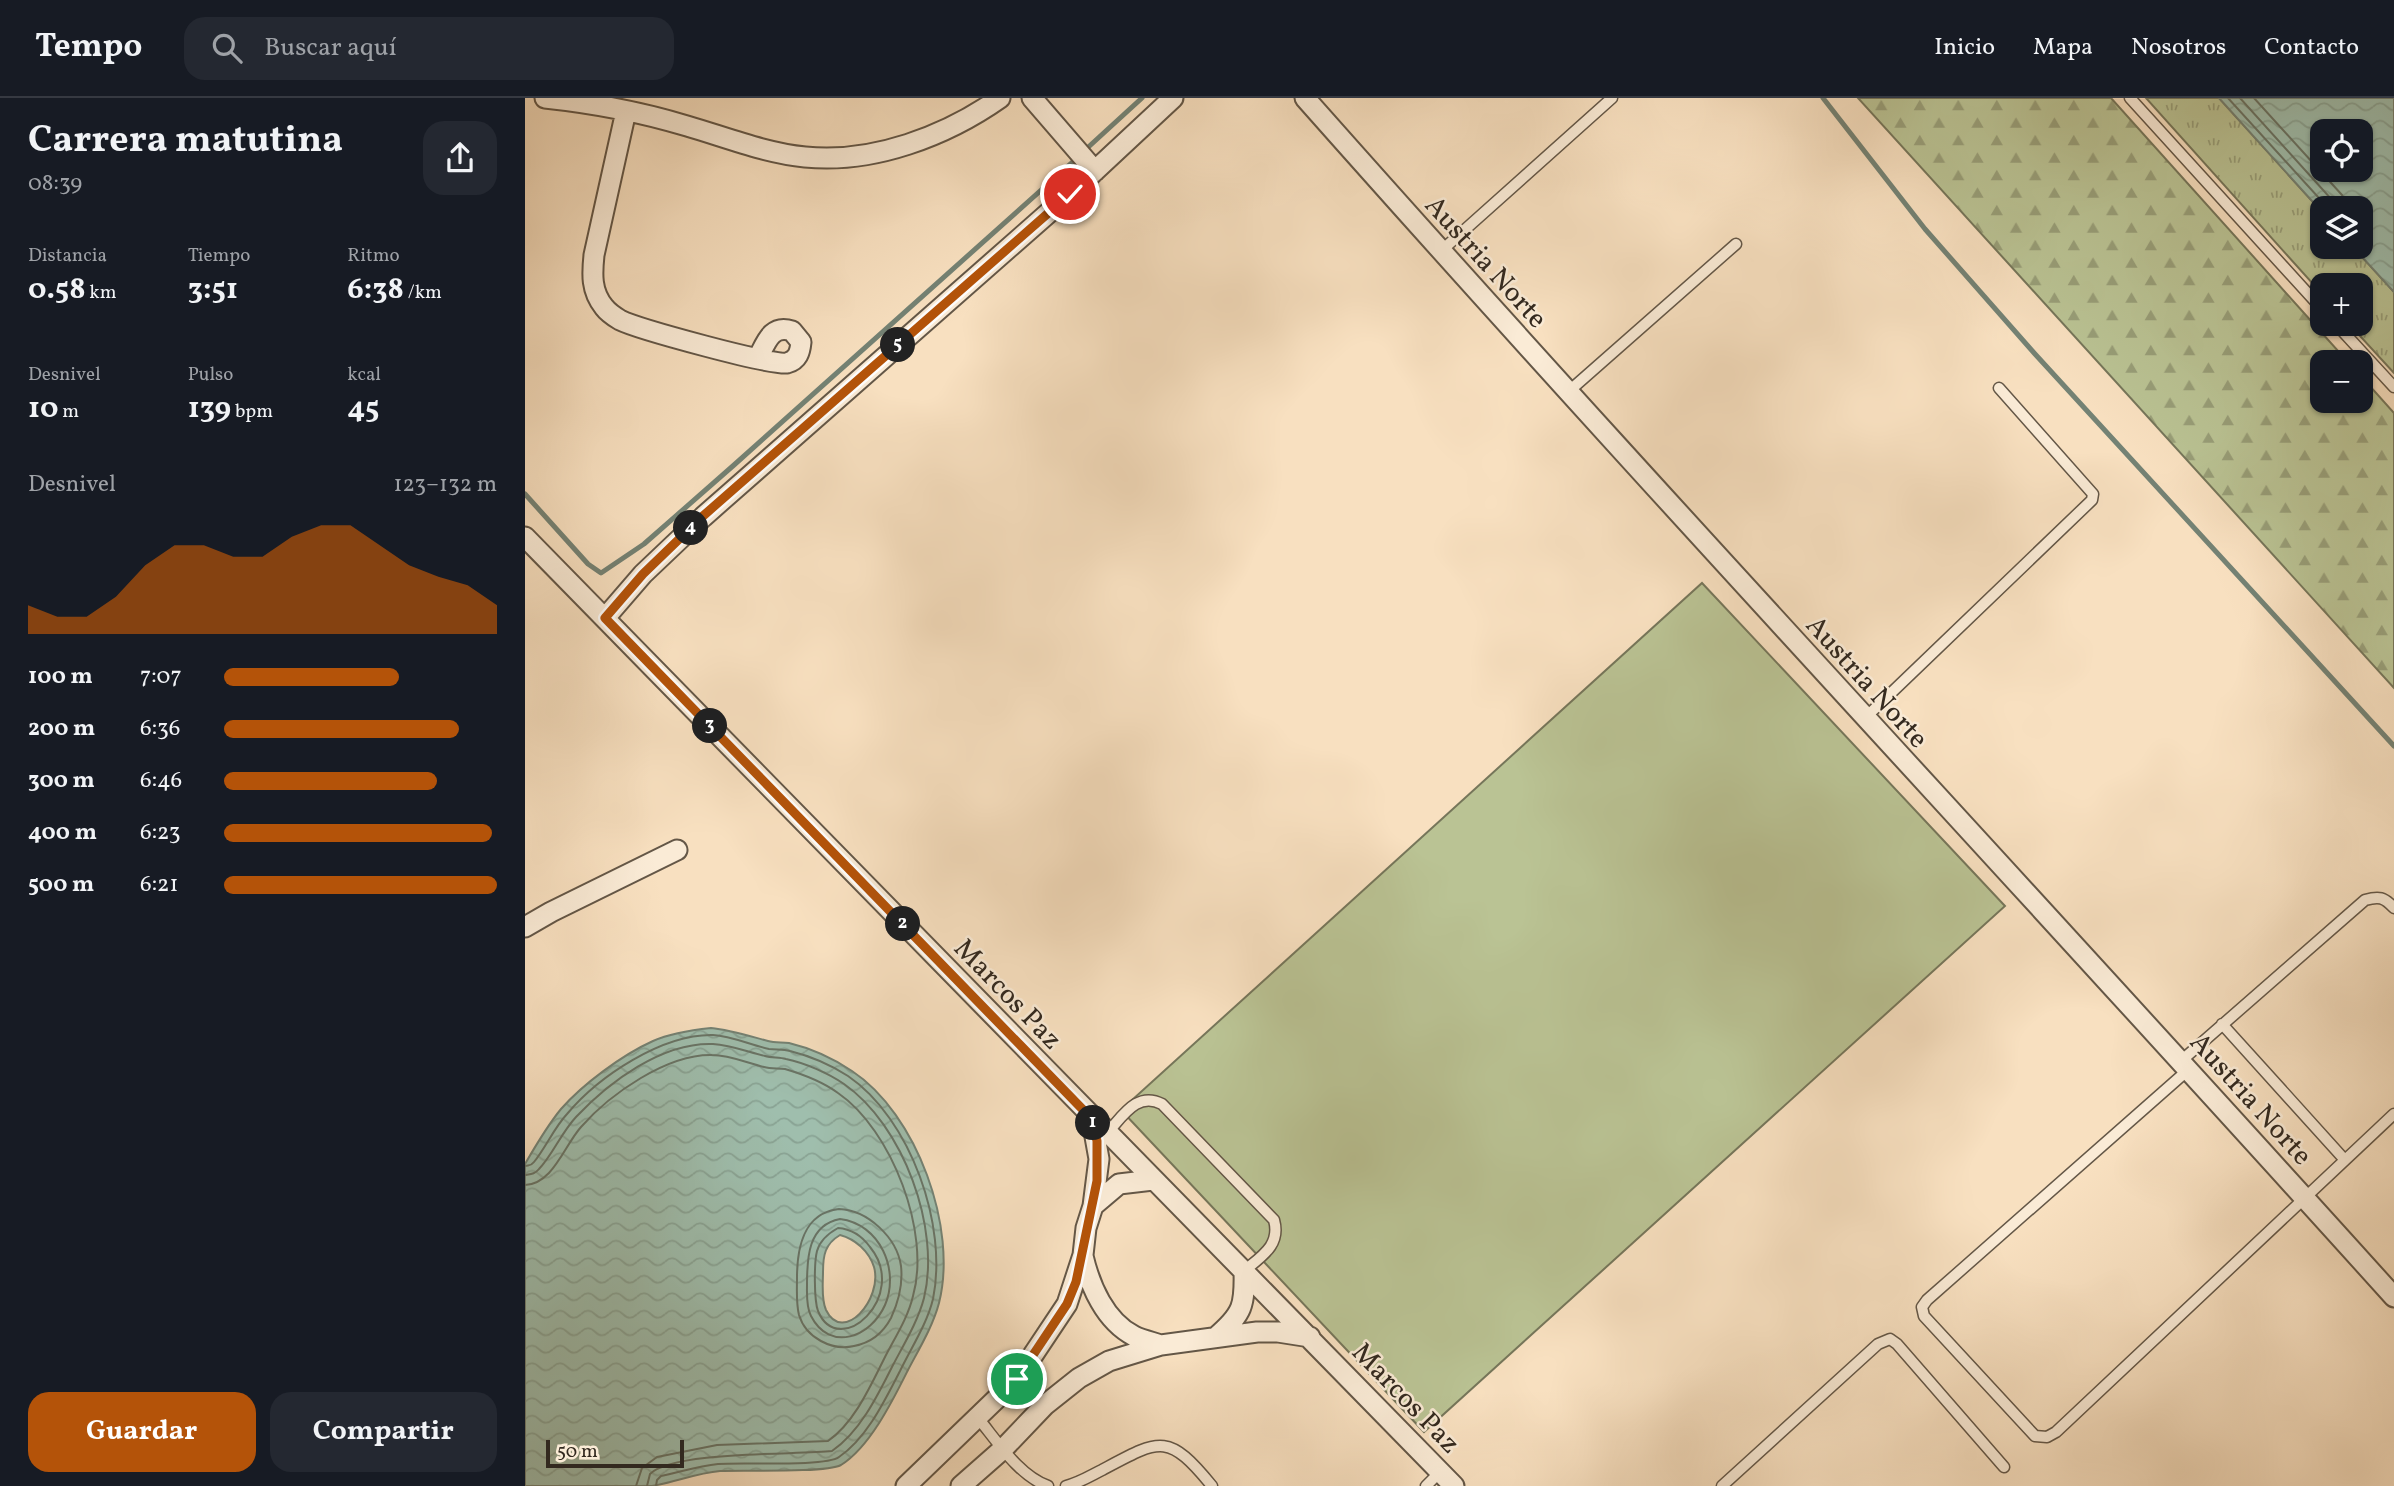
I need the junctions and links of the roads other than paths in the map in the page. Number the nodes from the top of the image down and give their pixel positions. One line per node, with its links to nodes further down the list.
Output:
1 (545, 98): 8 (street)
2 (1000, 98): 8 (street)
3 (1032, 98): 9 (street)
4 (1173, 98): 9 (street)
5 (1305, 98): 11 (street, Austria Norte)
6 (1612, 98): 11 (lane)
7 (2130, 98): 12 (lane)
8 (626, 111): 14 (street)
9 (1092, 167): 19 (street)
10 (1736, 244): 17 (lane)
11 (1441, 251): 17 (street, Austria Norte)
12 (2310, 296)
13 (2347, 336): 15 (lane)
14 (758, 358)
15 (2394, 387)
16 (1999, 388): 20 (lane)
17 (1568, 392): 20 (street, Austria Norte)
18 (525, 537): 19 (street, Marcos Paz)
19 (605, 618): 27 (street, Marcos Paz)
20 (1864, 718): 25 (street, Austria Norte)
21 (677, 850): 23 (street)
22 (2394, 908): 24 (lane)
23 (525, 927)
24 (2222, 1024): 25 (lane); 29 (lane)
25 (2185, 1065): 31 (street, Austria Norte); 31 (lane)
26 (2394, 1114): 29 (lane)
27 (1092, 1119): 28 (street, Marcos Paz); 32 (street)
28 (1107, 1133): 30 (street, Marcos Paz); 34 (lane)
29 (2344, 1159): 31 (lane)
30 (1153, 1180): 32 (street); 34 (street, Marcos Paz)
31 (2305, 1199): 35 (street, Austria Norte)
32 (1093, 1206): 33 (street)
33 (1083, 1255): 38 (street); 39 (street)
34 (1244, 1271): 36 (street, Marcos Paz); 37 (street)
35 (2394, 1297)
36 (1310, 1337): 37 (street); 42 (street, Marcos Paz)
37 (1216, 1338): 38 (street)
38 (1161, 1345): 40 (street)
39 (978, 1418): 40 (lane); 43 (street)
40 (1003, 1449): 44 (street); 45 (lane)
41 (2004, 1467): 48 (lane)
42 (1440, 1481)
43 (907, 1486)
44 (961, 1486)
45 (1048, 1486)
46 (1066, 1486): 47 (lane)
47 (1212, 1486)
48 (1722, 1486)

